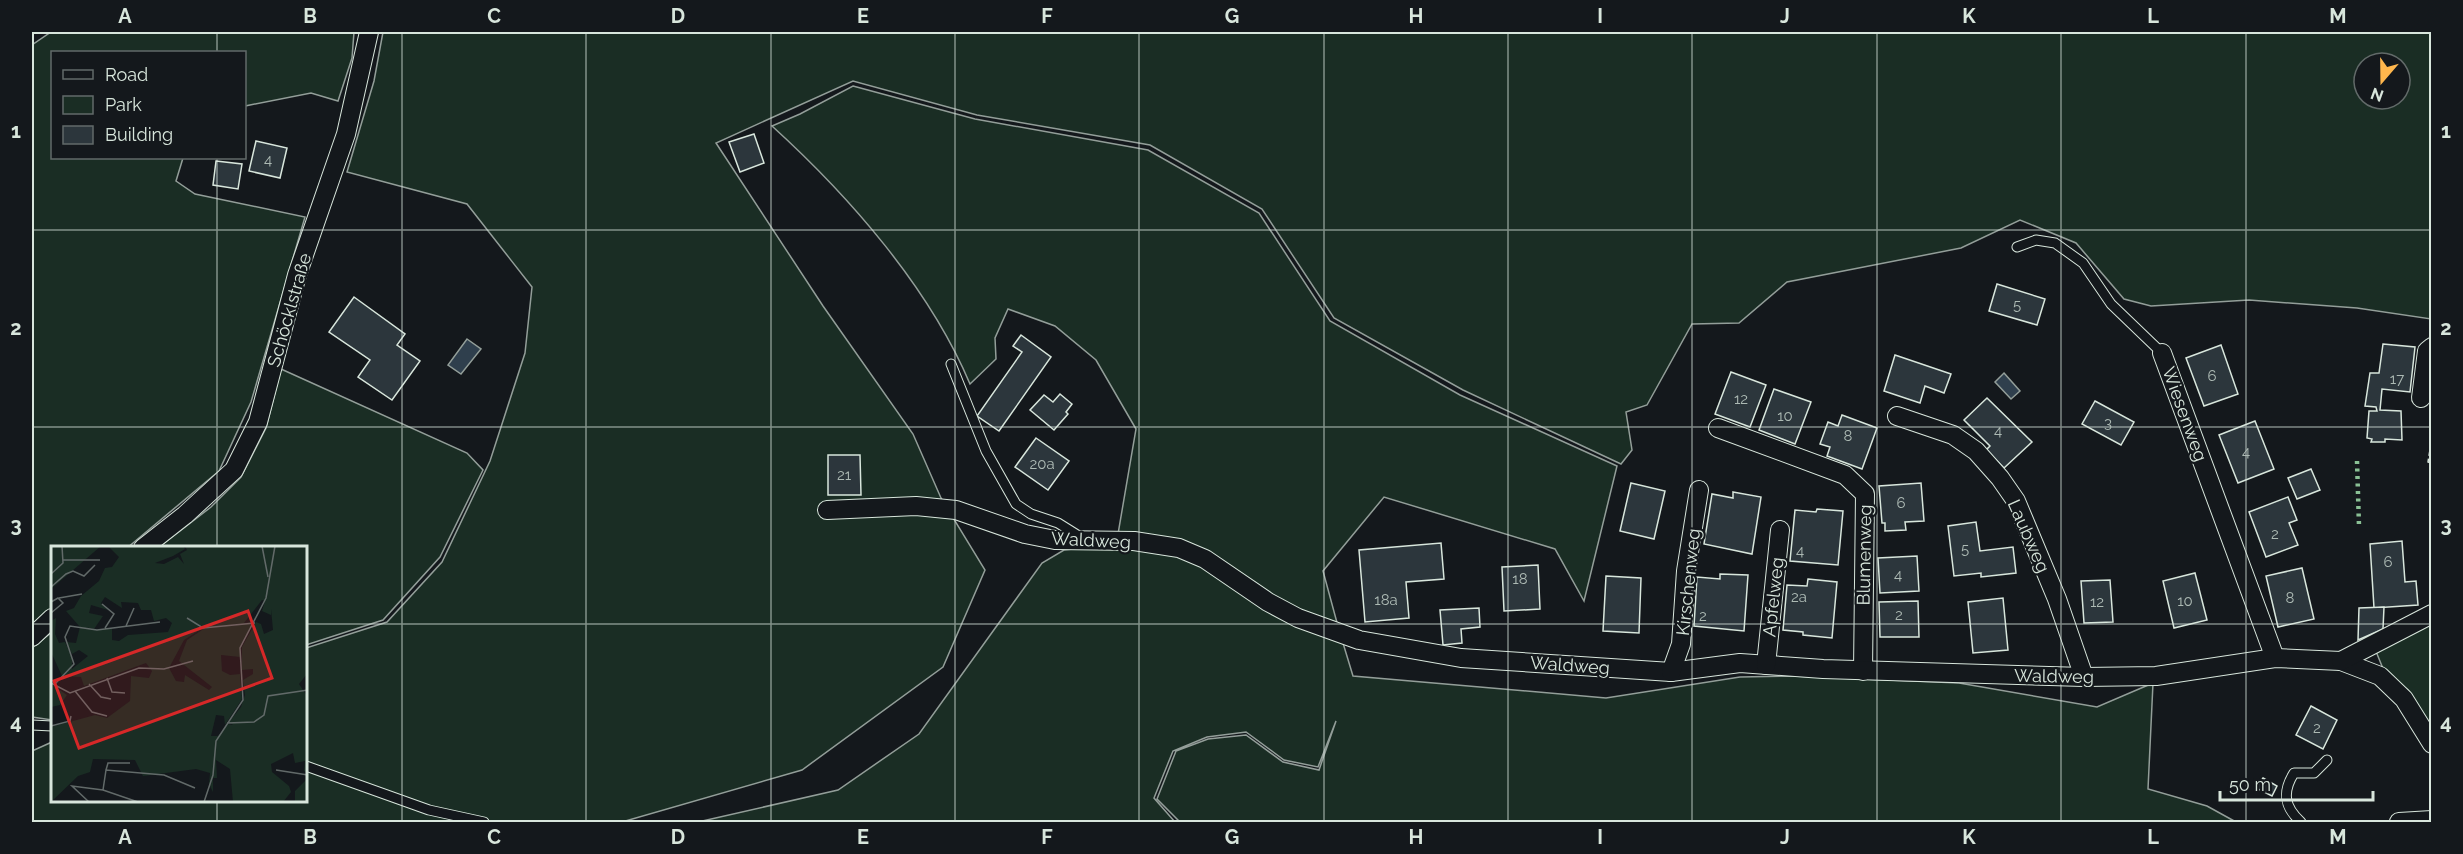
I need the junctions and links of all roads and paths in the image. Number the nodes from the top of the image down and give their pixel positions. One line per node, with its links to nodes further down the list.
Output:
1 (369, 32): 13 (street, Schöcklstraße)
2 (2017, 247): 4 (lane, Wiesenweg)
3 (2432, 347): 6 (street)
4 (2162, 352): 17 (street, Wiesenweg)
5 (951, 364): 12 (lane)
6 (2421, 398)
7 (1898, 416): 22 (street, Laubweg)
8 (1718, 428): 20 (street, Blumenweg)
9 (1699, 490): 21 (street, Kirschenweg)
10 (827, 510): 12 (street, Waldweg)
11 (1780, 530): 19 (street, Apfelweg)
12 (1087, 540): 21 (street, Waldweg)
13 (145, 546)
14 (2432, 614): 18 (street, Waldweg)
15 (51, 619): 16 (street)
16 (32, 637)
17 (2275, 658): 18 (street, Waldweg); 22 (street, Waldweg)
18 (2340, 661): 25 (street, Waldweg)
19 (1766, 665): 20 (street, Waldweg); 21 (street, Waldweg)
20 (1863, 671): 22 (street, Waldweg)
21 (1671, 672)
22 (2084, 677)
23 (32, 725): 24 (lane)
24 (51, 726)
25 (2432, 744)
26 (2327, 760): 30 (lane)
27 (308, 767): 29 (lane)
28 (2432, 820): 31 (street)
29 (484, 822)
30 (2301, 822)
31 (2399, 822)

